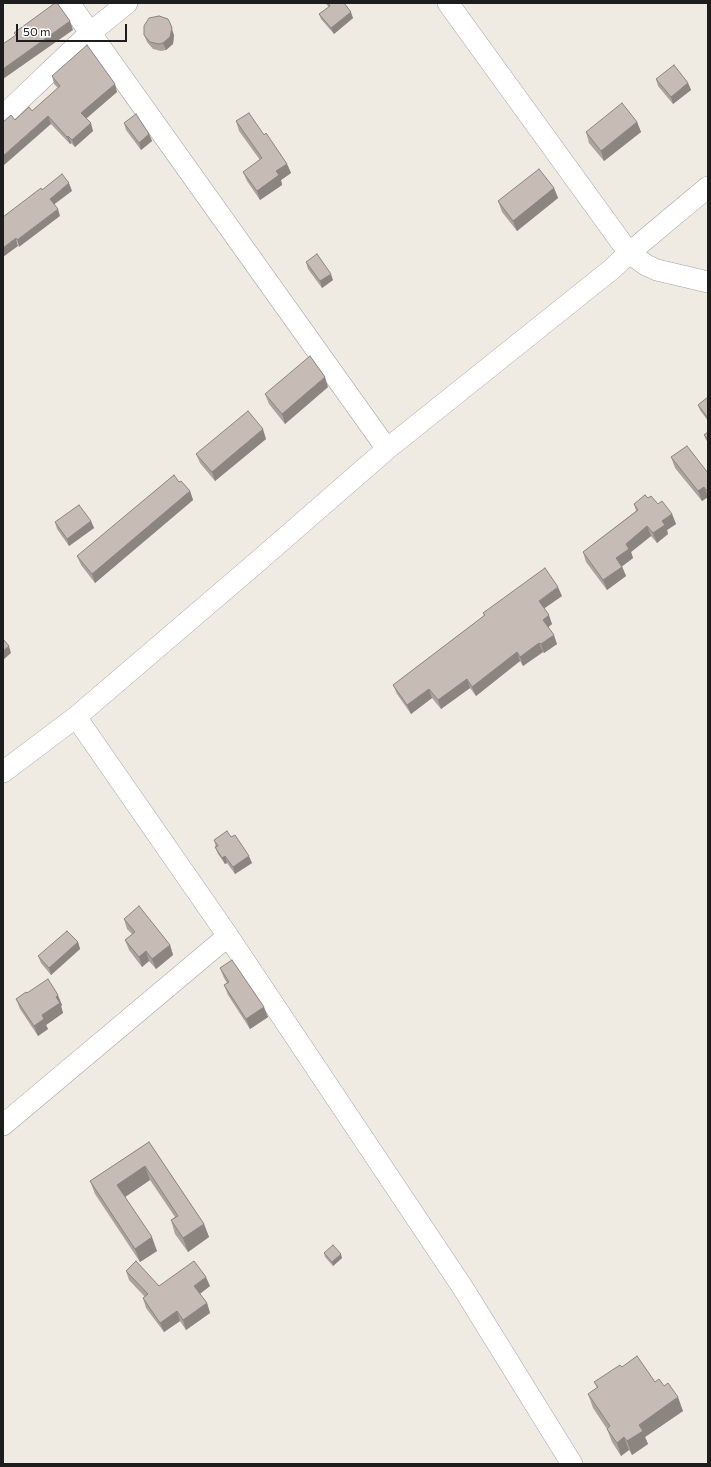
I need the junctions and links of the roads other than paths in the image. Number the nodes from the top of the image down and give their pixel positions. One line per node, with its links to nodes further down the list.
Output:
1 (69, 3): 4 (street)
2 (127, 3): 4 (street)
3 (448, 3): 7 (street)
4 (90, 33): 5 (street); 9 (street)
5 (3, 116)
6 (708, 187): 7 (street)
7 (629, 253): 8 (street); 9 (street)
8 (708, 282)
9 (387, 449): 10 (street)
10 (76, 716): 11 (street); 12 (street)
11 (3, 772)
12 (228, 936): 13 (street); 14 (street)
13 (3, 1124)
14 (572, 1464)

